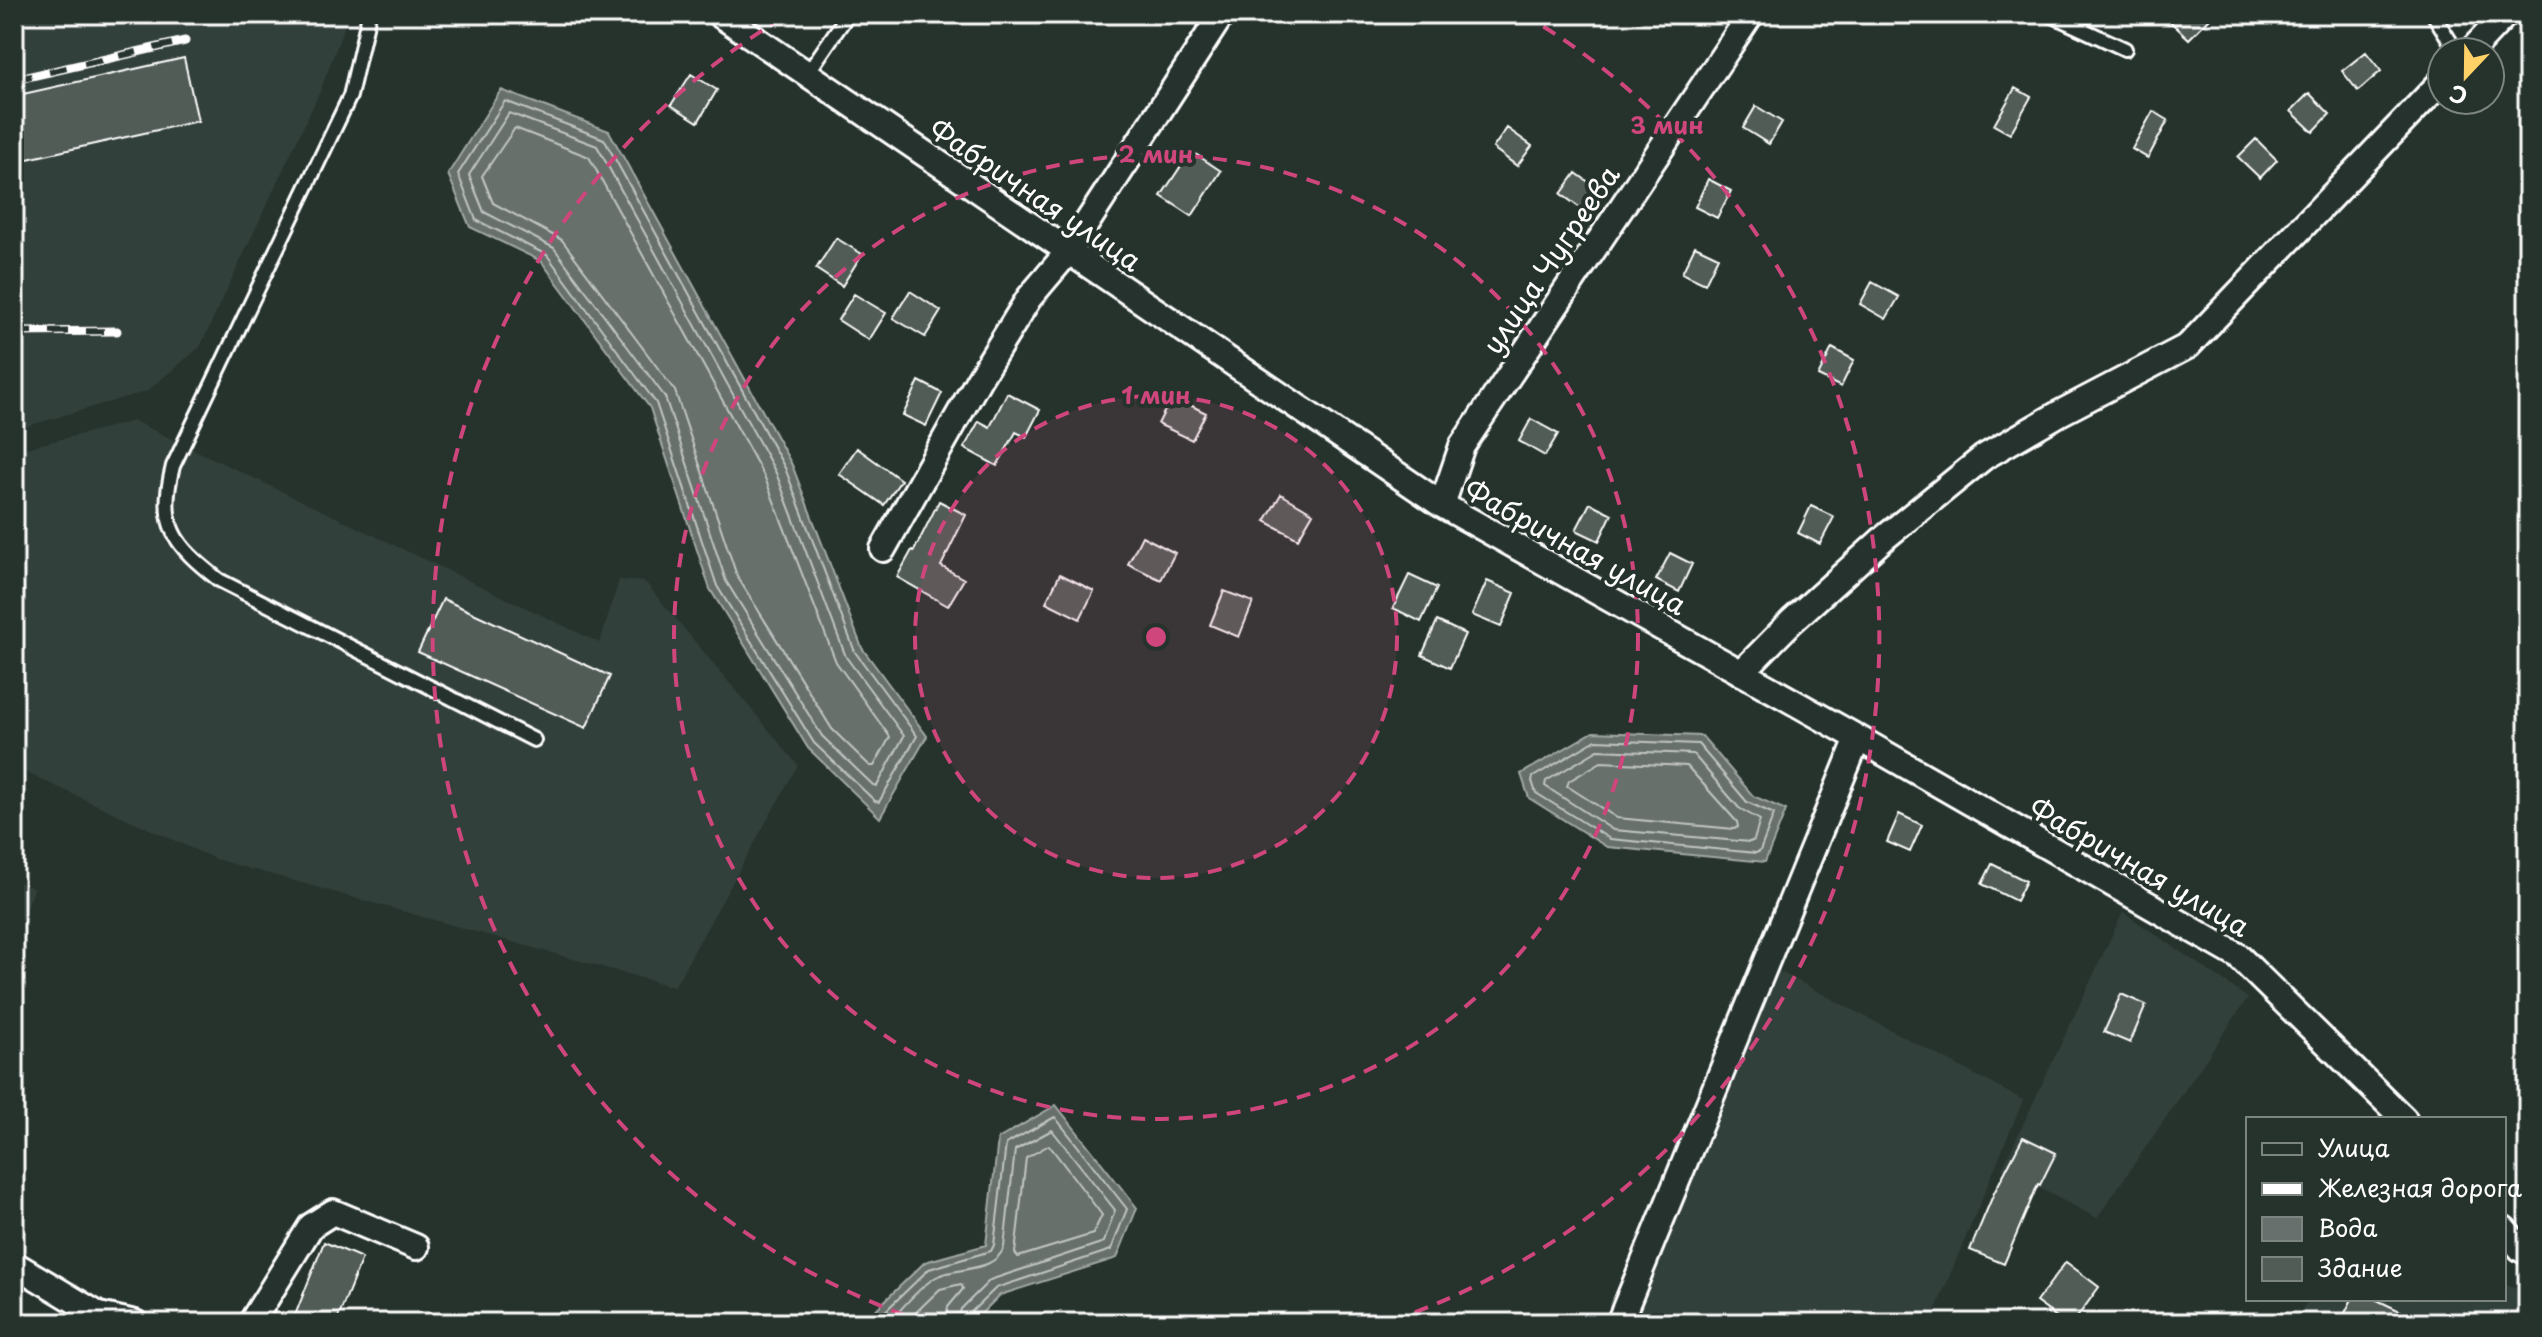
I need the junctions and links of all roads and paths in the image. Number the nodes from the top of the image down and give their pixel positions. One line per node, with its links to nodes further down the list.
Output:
1 (369, 14): 19 (lane)
2 (719, 14): 12 (street, Фабричная улица)
3 (848, 14): 12 (lane)
4 (1222, 14): 14 (street)
5 (1751, 14): 15 (street, улица Чугреева)
6 (2049, 14): 11 (lane)
7 (2433, 14): 9 (lane)
8 (2506, 14): 10 (street)
9 (2447, 36)
10 (2485, 36)
11 (2125, 49)
12 (807, 74): 14 (street, Фабричная улица)
13 (2426, 98): 17 (street)
14 (1068, 252): 15 (street, Фабричная улица); 16 (street)
15 (1442, 505): 17 (street, Фабричная улица)
16 (883, 549)
17 (1741, 673): 18 (street, Фабричная улица)
18 (1858, 738): 20 (street, Фабричная улица); 28 (street)
19 (534, 740)
20 (2402, 1117)
21 (2506, 1231): 23 (street)
22 (416, 1247): 27 (street)
23 (2528, 1253)
24 (14, 1264): 25 (street)
25 (101, 1319): 26 (street)
26 (135, 1323)
27 (251, 1323)
28 (1619, 1323)

